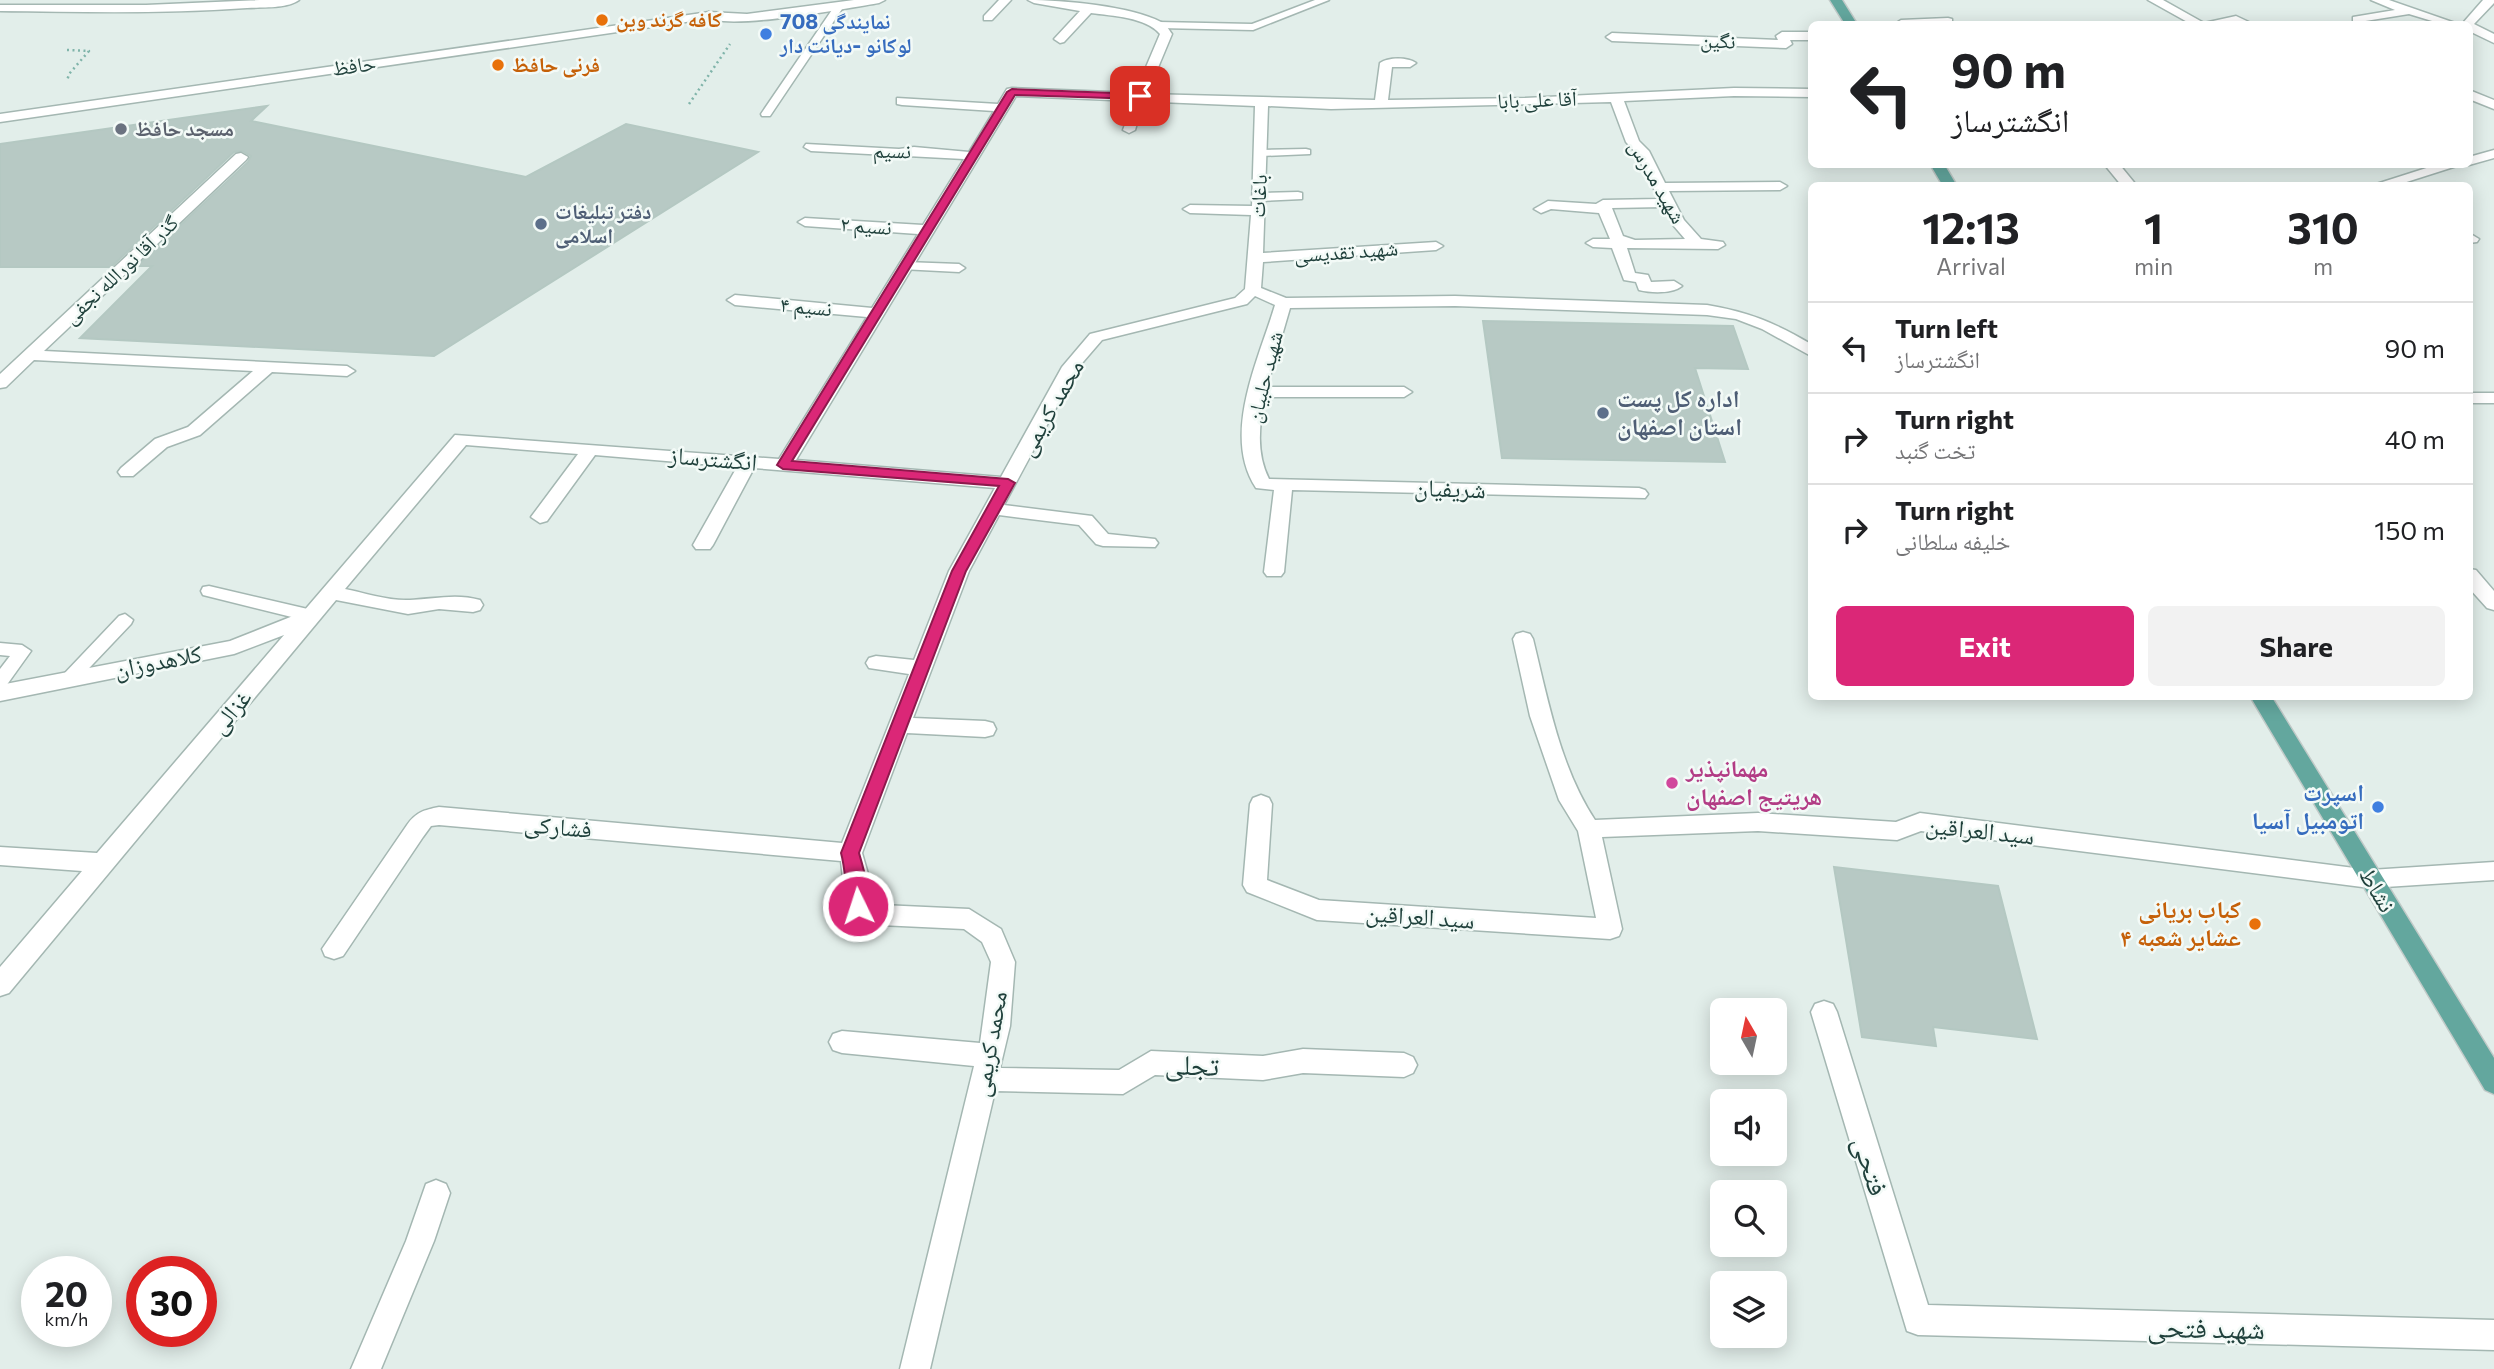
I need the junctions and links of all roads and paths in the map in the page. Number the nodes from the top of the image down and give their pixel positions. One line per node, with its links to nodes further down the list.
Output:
1 (293, 0): 12 (street)
2 (879, 0): 11 (street, حافظ)
3 (1004, 0): 17 (street)
4 (1034, 0): 13 (street)
5 (1324, 0): 23 (lane)
6 (1836, 0): 19 (main road)
7 (2154, 0): 20 (street)
8 (2377, 0): 14 (street)
9 (2490, 0): 22 (street)
10 (743, 4): 15 (street, حافظ)
11 (839, 6): 16 (street, حافظ); 42 (lane)
12 (0, 8)
13 (1087, 9): 23 (street); 27 (street)
14 (2408, 10): 18 (street); 21 (street)
15 (709, 16): 16 (street, حافظ); 41 (street, حافظ)
16 (747, 18): 38 (path)
17 (988, 18)
18 (2357, 20)
19 (1849, 21)
20 (2193, 21)
21 (2443, 21)
22 (2471, 21)
23 (1159, 25): 33 (street)
24 (2473, 27): 28 (street)
25 (1808, 36): 26 (street, نگین)
26 (1612, 37)
27 (1060, 39)
28 (2494, 39)
29 (67, 50): 41 (path)
30 (1410, 64): 39 (street)
31 (1806, 93): 34 (street, آقا علی بابا)
32 (2473, 95): 36 (street)
33 (1140, 96): 37 (street, آقا علی بابا); 40 (street, آقا علی بابا); 44 (lane)
34 (1616, 97): 39 (street, آقا علی بابا); 57 (street, شهید مدرس)
35 (902, 101): 40 (street)
36 (2490, 101)
37 (1262, 103): 39 (street, آقا علی بابا); 46 (street, باغات)
38 (689, 104)
39 (1381, 104)
40 (1002, 108): 49 (street)
41 (49, 111): 43 (street, حافظ)
42 (766, 114)
43 (0, 118)
44 (1129, 130)
45 (811, 147): 49 (street, نسیم)
46 (1261, 152): 47 (lane); 60 (street, باغات)
47 (1306, 152)
48 (2494, 154): 51 (street)
49 (972, 156): 65 (street)
50 (241, 157): 80 (street, گذر آقا نورالله نجفی)
51 (2473, 160)
52 (2114, 168): 54 (street)
53 (2442, 168): 55 (street)
54 (2127, 182)
55 (2391, 182)
56 (1780, 186): 57 (street)
57 (1661, 187): 59 (street, شهید مدرس)
58 (1298, 196): 60 (lane)
59 (1669, 203): 63 (street); 68 (street, شهید مدرس)
60 (1259, 204): 61 (street); 71 (street, باغات)
61 (1190, 209)
62 (1541, 209): 63 (street)
63 (1605, 209): 66 (street)
64 (805, 222): 65 (street, نسیم ۲)
65 (928, 230): 72 (street)
66 (1618, 241): 67 (street); 68 (street); 74 (street)
67 (1593, 243)
68 (1697, 243): 69 (street, شهید مدرس)
69 (1718, 245)
70 (1436, 246): 71 (street, شهید تقدیسی)
71 (1255, 258): 75 (street, باغات)
72 (905, 266): 73 (lane); 78 (street)
73 (959, 268)
74 (1674, 286)
75 (1253, 290): 77 (street, شهید حلبیان); 93 (street, محمد کریمی)
76 (735, 300): 78 (street, نسیم ۴)
77 (1283, 303): 79 (street); 85 (street, شهید حلبیان)
78 (877, 313): 91 (street)
79 (1808, 349)
80 (31, 355): 81 (street); 83 (street, گذر آقا نورالله نجفی)
81 (269, 366): 82 (street); 92 (street)
82 (347, 371)
83 (0, 383)
84 (1404, 391): 85 (street)
85 (1259, 393): 94 (street, شهید حلبیان)
86 (2473, 398): 87 (street)
87 (2494, 398)
88 (461, 439): 89 (street, انگشترساز); 104 (street, غزالی)
89 (591, 449): 90 (street, انگشترساز); 98 (street)
90 (748, 462): 91 (street, انگشترساز); 100 (street)
91 (783, 465): 93 (street, انگشترساز)
92 (127, 472)
93 (1008, 483): 97 (street, محمد کریمی)
94 (1262, 484): 95 (street, شریفیان)
95 (1284, 484): 96 (street, شریفیان); 101 (street)
96 (1639, 494)
97 (993, 509): 99 (street); 112 (street, محمد کریمی)
98 (540, 516)
99 (1148, 543)
100 (704, 545)
101 (1274, 572)
102 (2473, 579): 105 (street)
103 (209, 591): 107 (lane)
104 (331, 593): 106 (street); 107 (street, غزالی)
105 (2494, 602)
106 (473, 605)
107 (312, 615): 113 (street, کلاهدوزان); 123 (street, غزالی)
108 (125, 620): 113 (lane)
109 (1523, 639): 120 (street, سید العراقین)
110 (0, 649): 114 (lane)
111 (876, 663): 112 (street)
112 (923, 668): 117 (street, محمد کریمی)
113 (68, 680): 115 (street, کلاهدوزان)
114 (0, 682)
115 (0, 693)
116 (2262, 700): 125 (main road, نشاط)
117 (898, 725): 118 (street); 121 (street, محمد کریمی)
118 (985, 729)
119 (1261, 804): 120 (street, سید العراقین)
120 (1589, 829): 125 (street, سید العراقین)
121 (850, 853): 126 (street, فشارکی); 131 (street, محمد کریمی)
122 (0, 856): 123 (street)
123 (103, 863): 127 (street, غزالی)
124 (2494, 871): 125 (street, سید العراقین)
125 (2370, 878): 132 (main road, نشاط)
126 (334, 949)
127 (0, 985)
128 (1824, 1012): 134 (street, فتحی)
129 (842, 1042): 131 (street, تجلی)
130 (1404, 1065): 131 (street, تجلی)
131 (988, 1067): 137 (street, محمد کریمی)
132 (2494, 1082)
133 (436, 1193): 136 (street)
134 (1918, 1320): 135 (street, شهید فتحی)
135 (2494, 1335)
136 (366, 1369)
137 (915, 1369)

